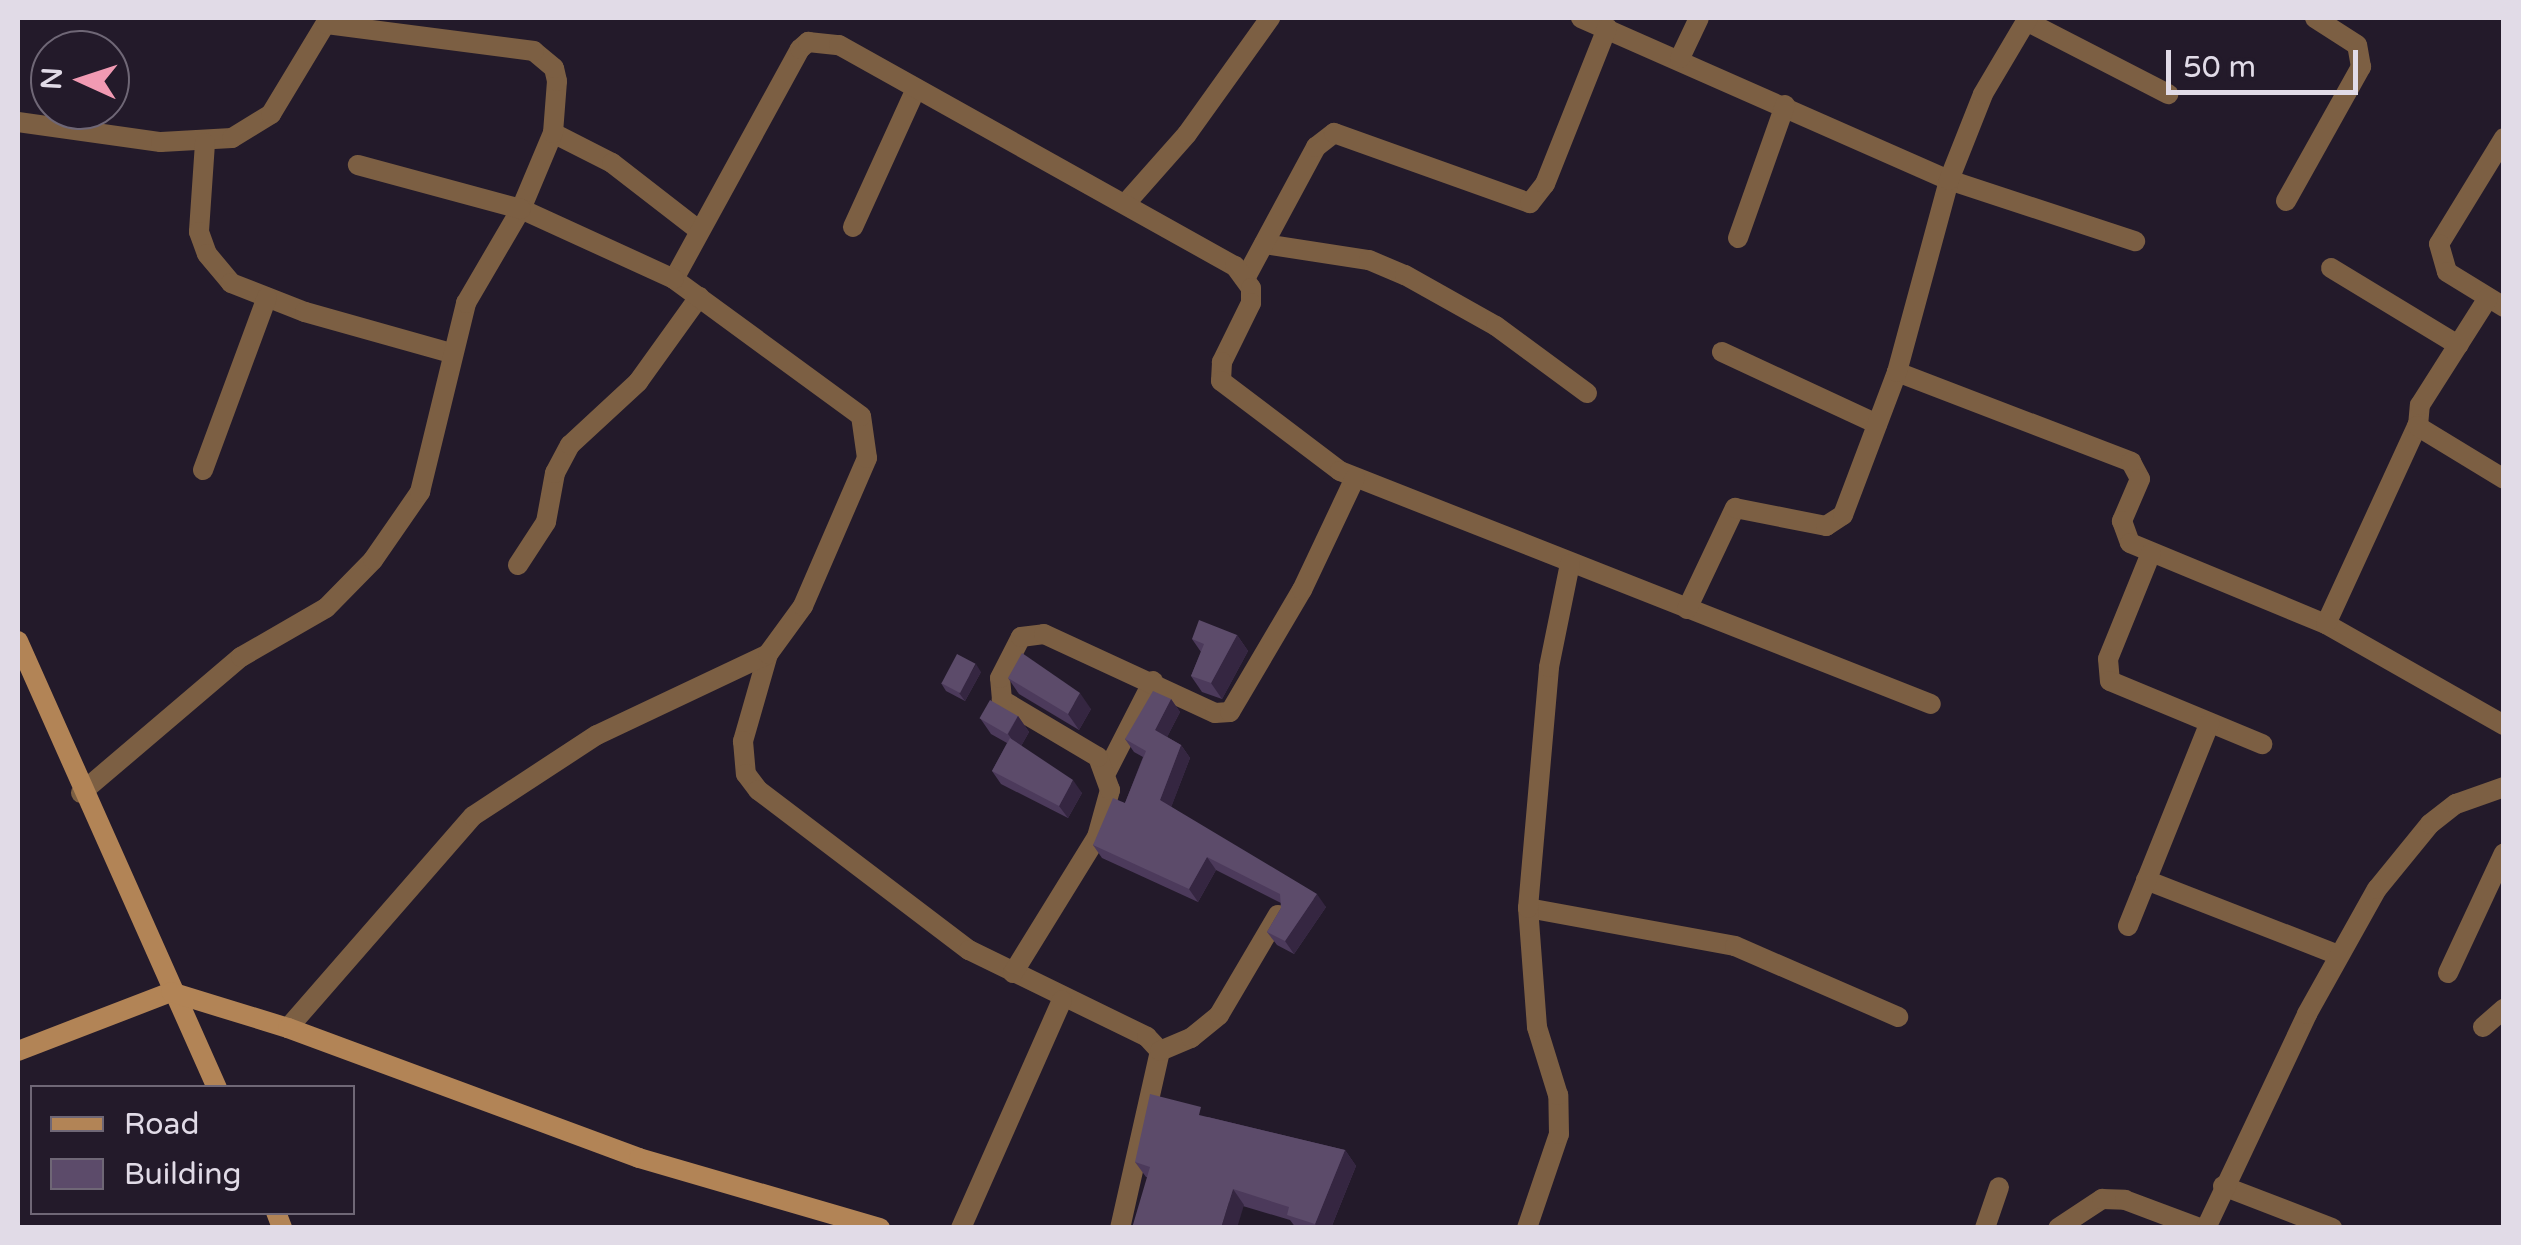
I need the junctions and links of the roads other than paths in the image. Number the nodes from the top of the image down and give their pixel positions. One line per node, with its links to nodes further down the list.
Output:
1 (1270, 18): 20 (street)
2 (1580, 18): 8 (street)
3 (1699, 18): 9 (street)
4 (2314, 18): 19 (street)
5 (2027, 19): 11 (street); 18 (street)
6 (328, 20): 7 (street); 16 (street)
7 (451, 26): 14 (street)
8 (1607, 28): 9 (street); 26 (street)
9 (1680, 58): 12 (street)
10 (916, 89): 20 (street); 22 (street); 23 (street)
11 (2168, 94)
12 (1785, 106): 18 (street); 24 (street)
13 (18, 122): 16 (street)
14 (553, 133): 21 (street); 23 (street)
15 (2504, 138): 32 (street)
16 (204, 143): 30 (street)
17 (358, 165): 21 (street)
18 (1949, 180): 25 (street); 36 (street)
19 (2286, 201)
20 (1126, 203): 28 (street)
21 (520, 209): 29 (street); 35 (street)
22 (853, 227)
23 (698, 229): 29 (street)
24 (1738, 238)
25 (2135, 242)
26 (1264, 244): 28 (street); 37 (street)
27 (2331, 268): 33 (street)
28 (1246, 277): 41 (street)
29 (674, 279): 31 (street)
30 (267, 297): 35 (street); 40 (street)
31 (699, 297): 44 (street); 49 (street)
32 (2496, 302): 33 (street)
33 (2458, 345): 39 (street)
34 (1722, 352): 38 (street)
35 (451, 353): 57 (street)
36 (1897, 372): 38 (street); 43 (street)
37 (1586, 393)
38 (1877, 424): 46 (street)
39 (2418, 426): 42 (street); 47 (street)
40 (203, 470)
41 (1355, 478): 45 (street); 50 (street)
42 (2504, 479)
43 (2151, 553): 47 (street); 52 (street)
44 (518, 564)
45 (1570, 564): 46 (street); 60 (street)
46 (1687, 609): 51 (street)
47 (2326, 624): 53 (street)
48 (18, 641): 57 (street)
49 (768, 654): 64 (street); 71 (street)
50 (1153, 681): 55 (street); 55 (street)
51 (1931, 704)
52 (2208, 724): 54 (street); 59 (street)
53 (2504, 724)
54 (2262, 744)
55 (1106, 770): 64 (street)
56 (2504, 786): 63 (street)
57 (81, 793): 66 (street)
58 (2504, 853): 65 (street)
59 (2146, 880): 62 (street); 63 (street)
60 (1528, 908): 69 (street); 80 (street)
61 (1278, 915): 73 (street)
62 (2128, 926)
63 (2338, 955): 75 (street)
64 (1012, 973): 67 (street)
65 (2448, 973)
66 (171, 992): 71 (street); 72 (street); 74 (street)
67 (1062, 1000): 73 (street); 78 (street)
68 (2504, 1009): 70 (street)
69 (1898, 1017)
70 (2484, 1027)
71 (288, 1028): 77 (street)
72 (18, 1051)
73 (1160, 1051): 79 (street)
74 (216, 1085)
75 (2223, 1186): 83 (street); 84 (street)
76 (1999, 1187): 81 (street)
77 (880, 1228)
78 (961, 1228)
79 (1120, 1228)
80 (1527, 1228)
81 (1985, 1228)
82 (2058, 1228): 83 (street)
83 (2203, 1228)
84 (2332, 1228)

